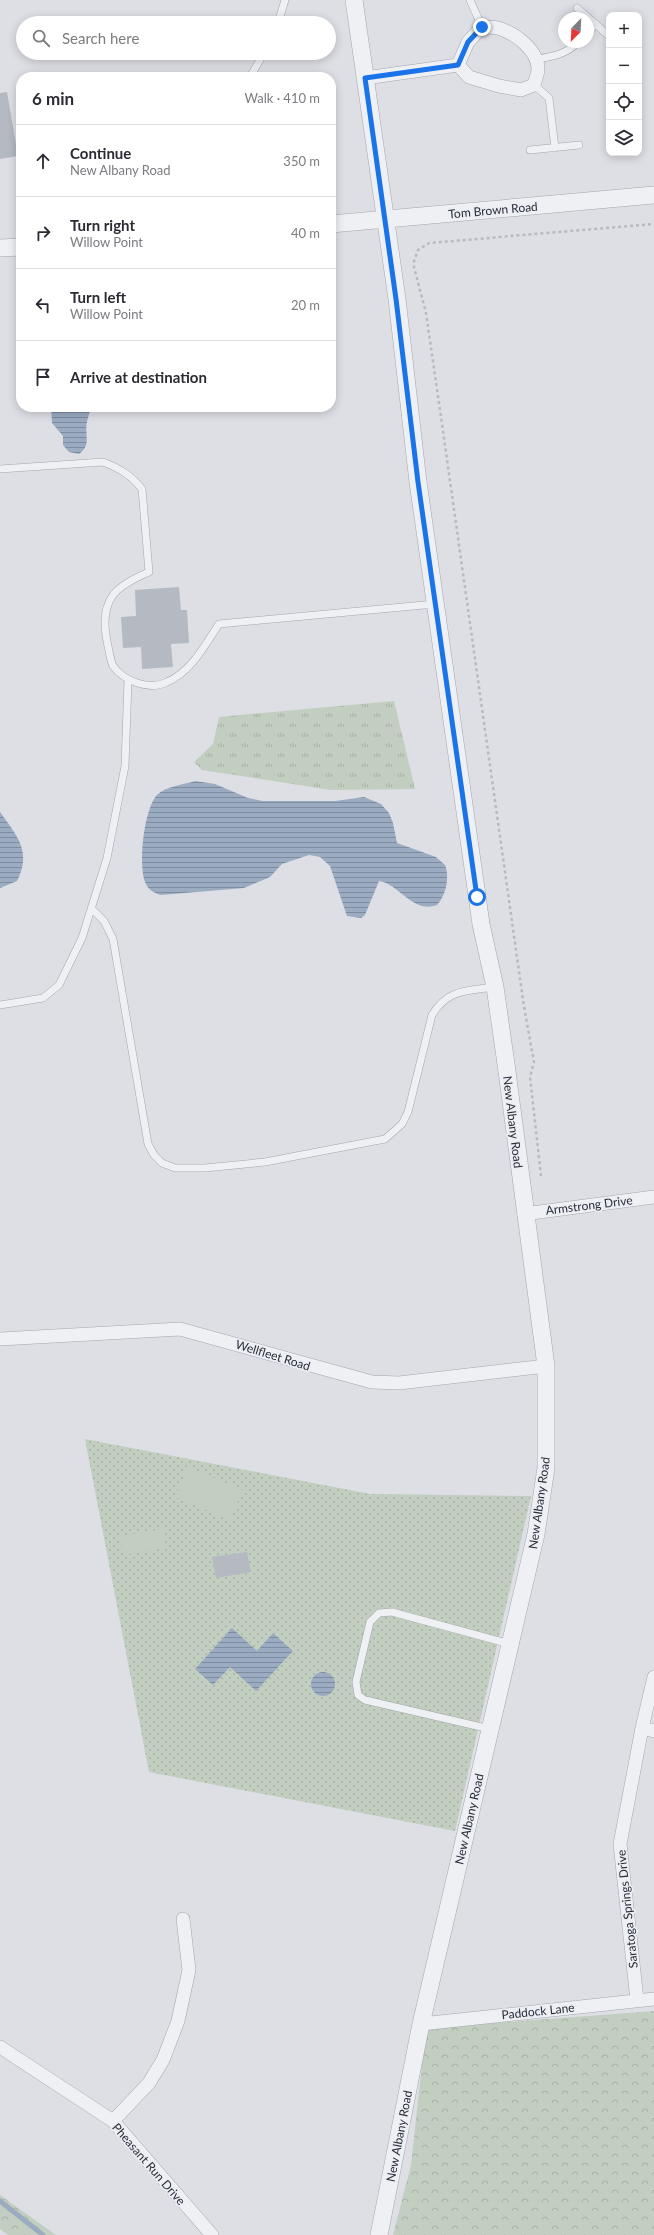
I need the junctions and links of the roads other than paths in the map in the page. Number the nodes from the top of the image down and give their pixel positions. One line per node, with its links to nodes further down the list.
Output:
1 (285, 0): 5 (lane)
2 (354, 0): 14 (street, New Albany Road)
3 (470, 0): 7 (lane)
4 (577, 8): 6 (lane)
5 (280, 16)
6 (596, 24): 8 (lane)
7 (482, 27): 10 (street); 12 (street)
8 (606, 33)
9 (573, 48): 10 (lane)
10 (536, 59): 15 (street)
11 (260, 60): 13 (lane)
12 (458, 65): 14 (street); 15 (street)
13 (253, 72)
14 (365, 78): 20 (street, New Albany Road)
15 (534, 85): 17 (lane)
16 (579, 145): 17 (lane)
17 (555, 148): 18 (lane)
18 (530, 150)
19 (654, 195): 20 (street, Tom Brown Road)
20 (384, 220): 21 (street, Tom Brown Road); 25 (street, New Albany Road)
21 (336, 224)
22 (16, 247): 23 (street)
23 (0, 248)
24 (0, 469): 26 (lane)
25 (435, 604): 26 (lane); 28 (street, New Albany Road)
26 (128, 680): 27 (lane)
27 (92, 909): 28 (lane); 29 (lane)
28 (494, 987): 31 (street, New Albany Road)
29 (0, 1005)
30 (654, 1197): 31 (street, Armstrong Drive)
31 (524, 1214): 33 (street, New Albany Road)
32 (0, 1339): 33 (street, Wellfleet Road)
33 (546, 1366): 34 (street, New Albany Road)
34 (510, 1644): 36 (street, New Albany Road); 36 (lane)
35 (654, 1677): 37 (street, Saratoga Springs Drive)
36 (490, 1729): 41 (street, New Albany Road)
37 (648, 1730): 40 (street, Saratoga Springs Drive)
38 (184, 1920): 43 (street)
39 (654, 1999): 40 (street, Paddock Lane)
40 (637, 2000): 41 (street, Paddock Lane)
41 (421, 2024): 45 (street, New Albany Road)
42 (0, 2047): 43 (street, Pheasant Run Drive)
43 (112, 2121): 44 (street, Pheasant Run Drive)
44 (212, 2235)
45 (379, 2235)

